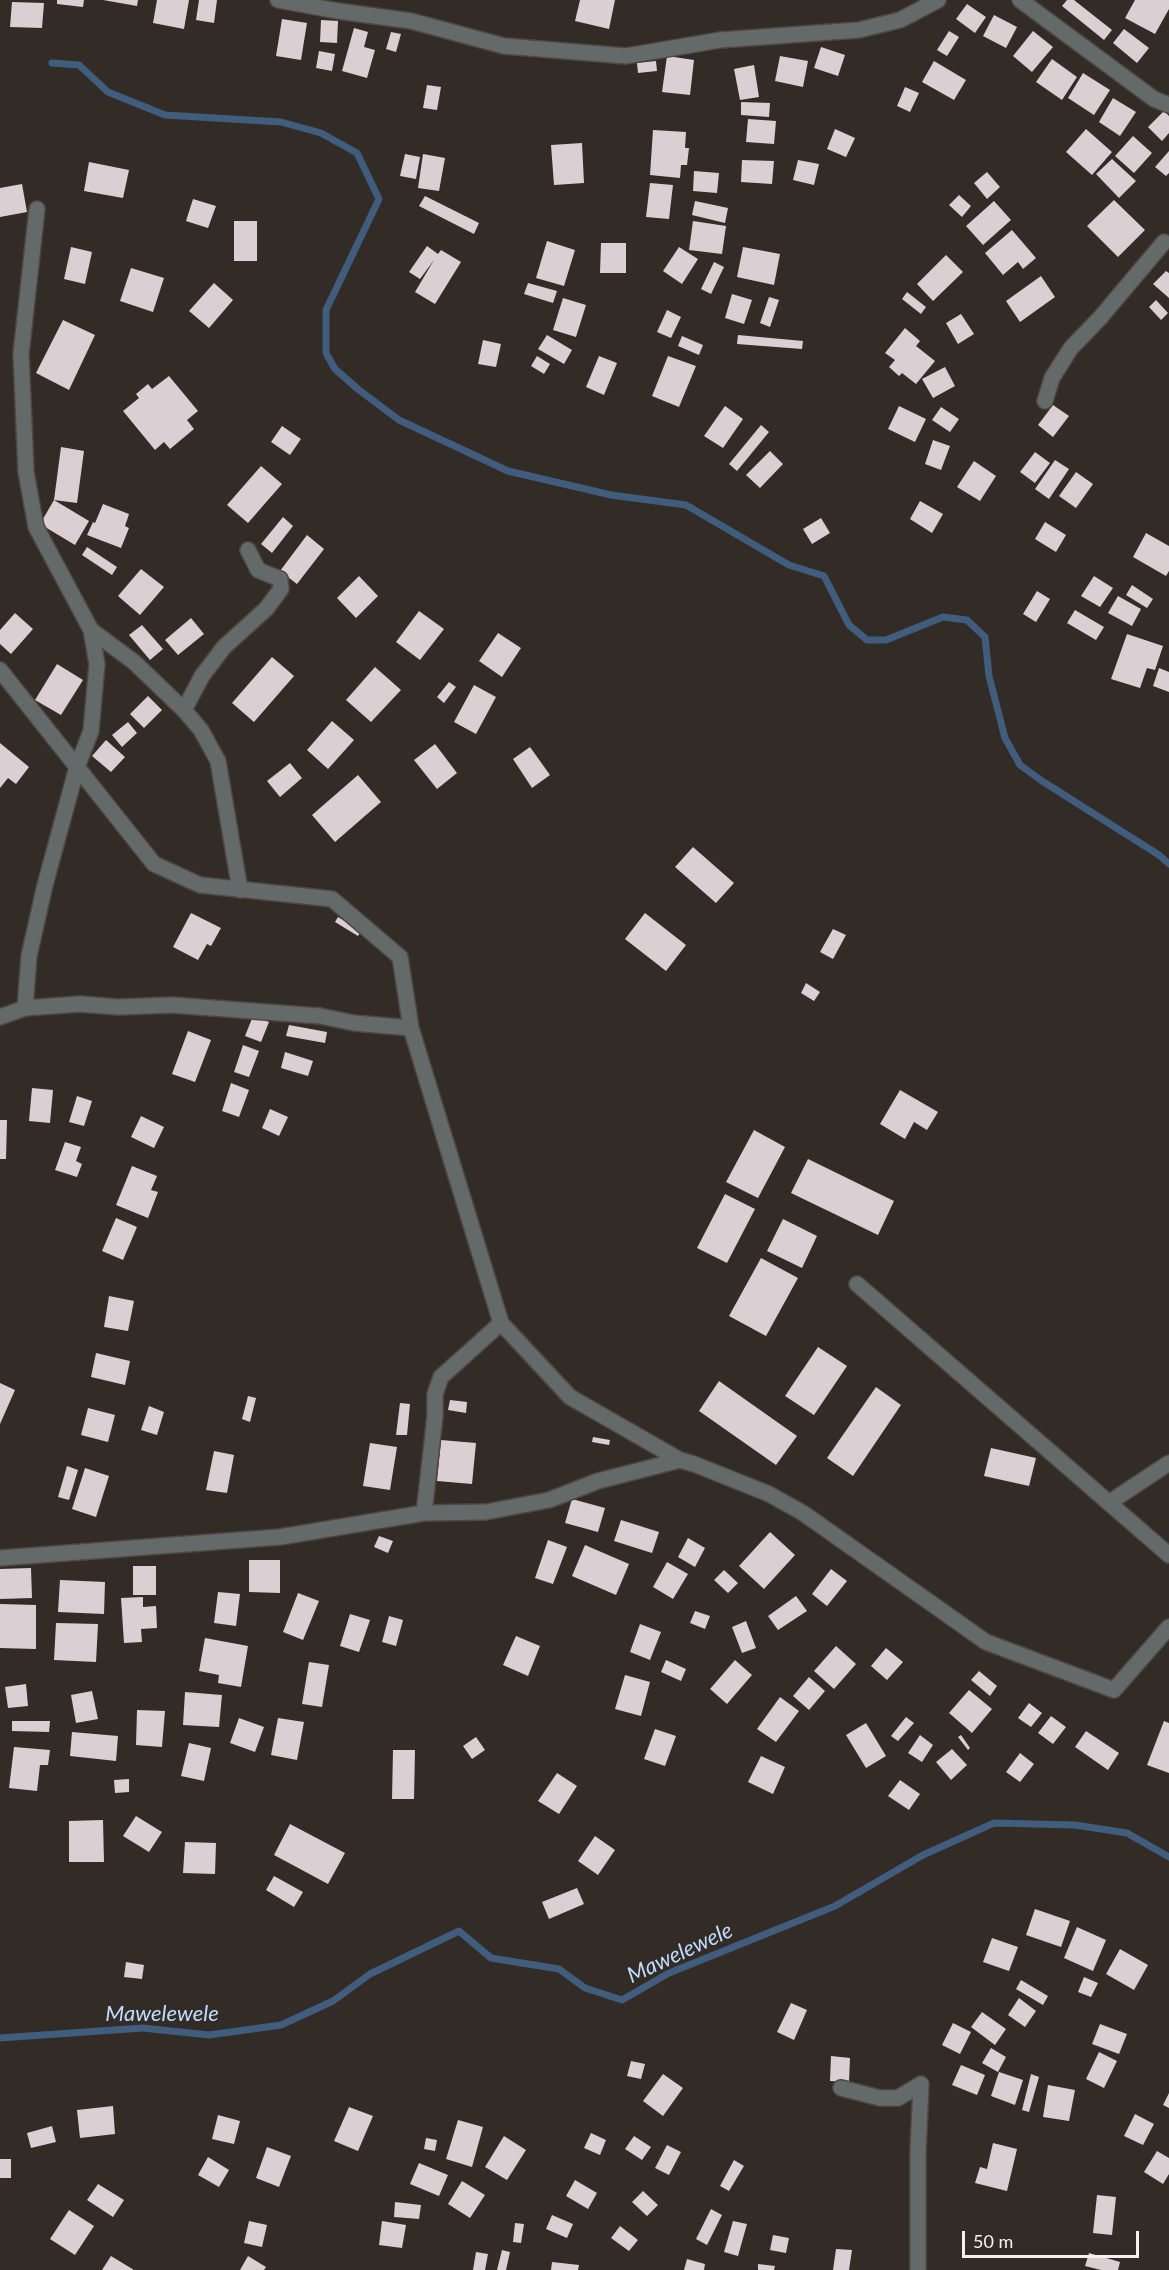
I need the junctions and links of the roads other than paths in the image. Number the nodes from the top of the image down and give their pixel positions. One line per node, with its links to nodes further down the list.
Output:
1 (278, 0): 2 (street)
2 (939, 0)
3 (1029, 3): 4 (street)
4 (1169, 105)
5 (38, 209): 9 (street)
6 (1167, 244): 7 (street)
7 (1045, 401)
8 (248, 550): 11 (street)
9 (91, 630): 11 (street); 12 (street)
10 (0, 670): 12 (street)
11 (184, 710): 13 (street)
12 (77, 767): 13 (street); 14 (street)
13 (240, 890): 16 (street)
14 (25, 1008): 15 (street); 16 (street)
15 (0, 1017)
16 (411, 1028): 18 (street)
17 (857, 1284): 21 (street)
18 (501, 1323): 19 (street); 22 (street)
19 (680, 1460): 22 (street); 25 (street)
20 (1169, 1462): 21 (street)
21 (1110, 1502): 23 (street)
22 (424, 1513): 24 (street)
23 (1169, 1555)
24 (0, 1558)
25 (1169, 1627)
26 (841, 2088): 27 (street)
27 (918, 2270)

